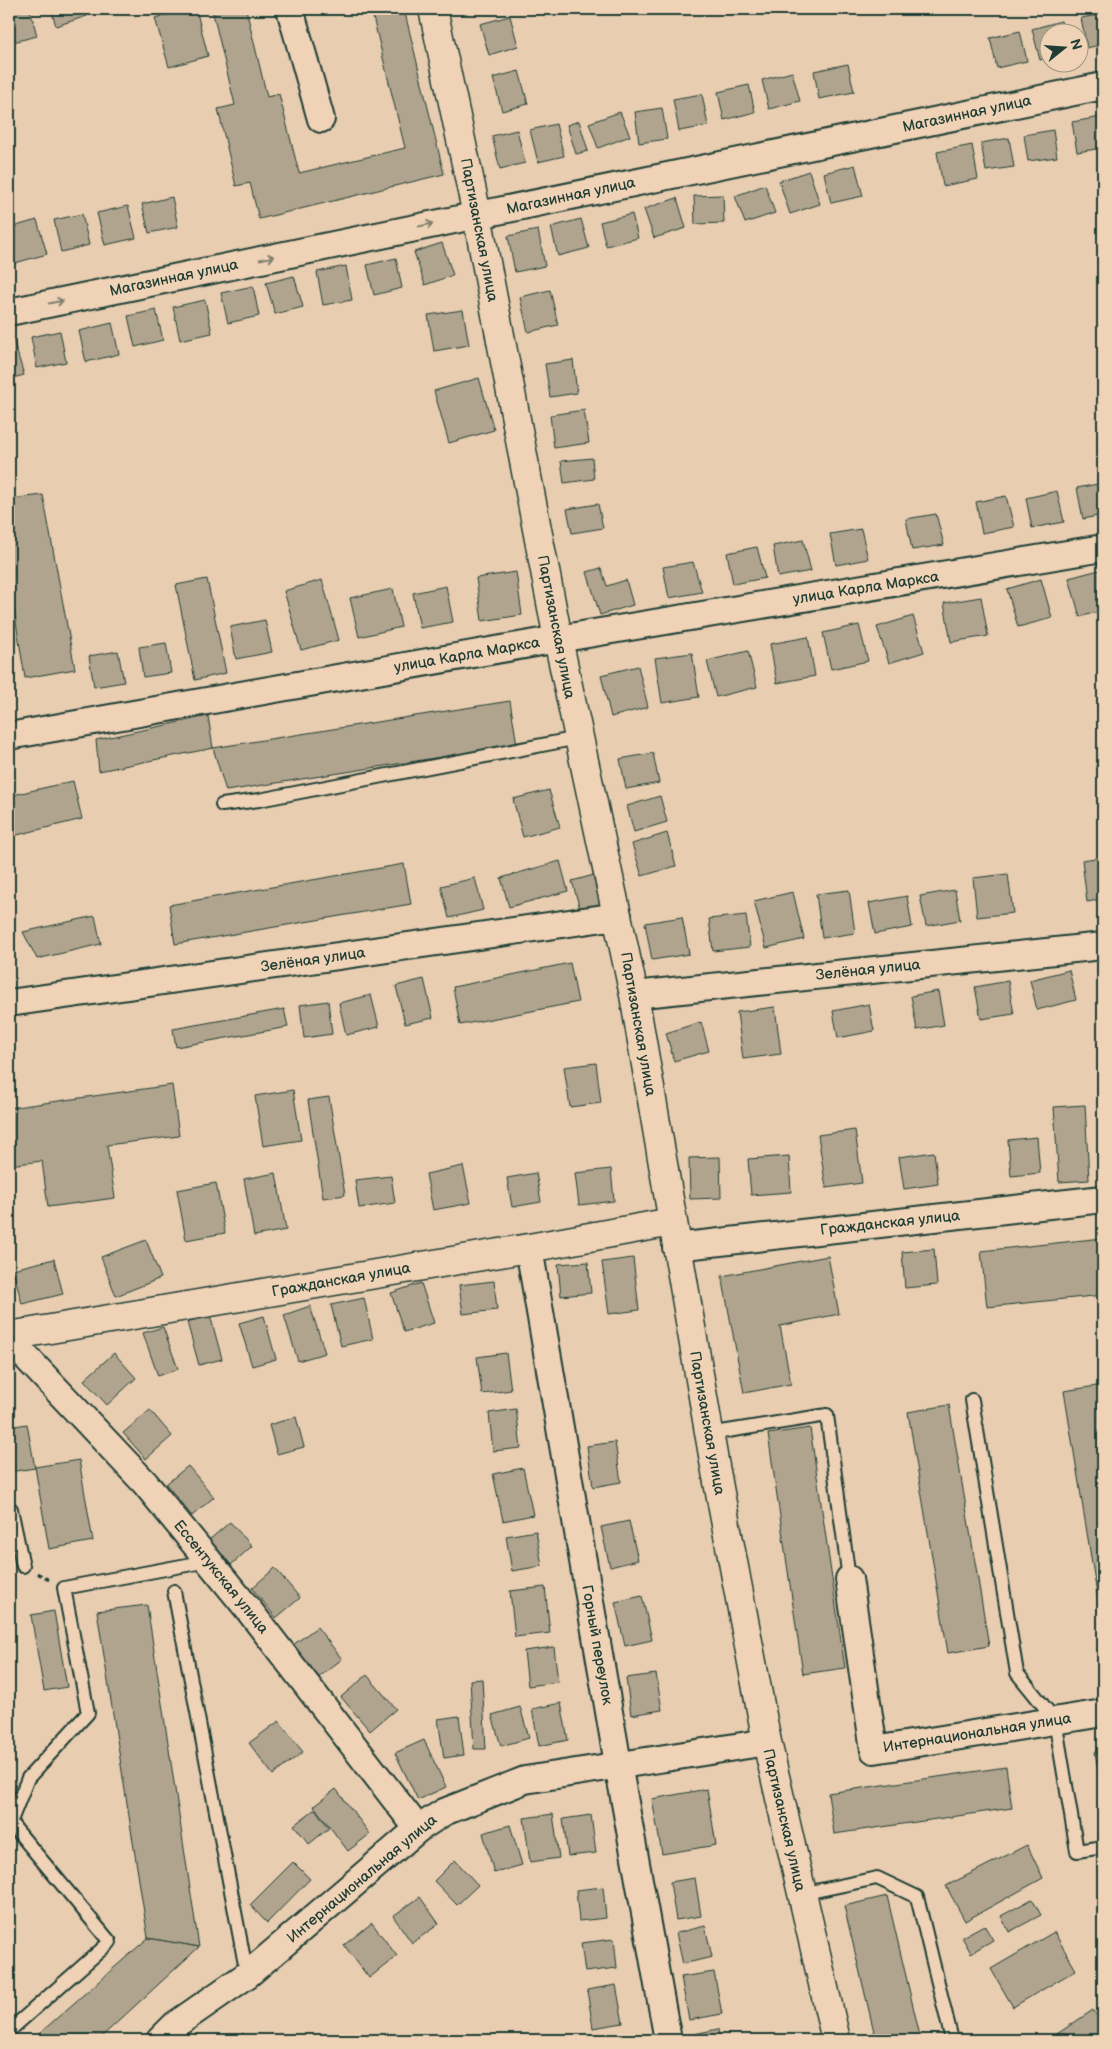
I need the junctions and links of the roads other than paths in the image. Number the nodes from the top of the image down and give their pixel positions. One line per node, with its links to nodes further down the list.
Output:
1 (290, 9): 4 (street)
2 (433, 9): 5 (street, Партизанская улица)
3 (1103, 86): 5 (street, Магазинная улица)
4 (320, 119)
5 (478, 215): 6 (street, Магазинная улица, one-way to 5); 8 (street, Партизанская улица)
6 (9, 312)
7 (1103, 548): 8 (street, улица Карла Маркса)
8 (558, 639): 9 (street, улица Карла Маркса); 10 (street, Партизанская улица)
9 (9, 736)
10 (578, 738): 11 (lane); 12 (street, Партизанская улица)
11 (222, 805)
12 (618, 916): 14 (street, Партизанская улица); 15 (street, Зелёная улица)
13 (1103, 946): 14 (street, Зелёная улица)
14 (634, 995): 17 (street, Партизанская улица)
15 (9, 1003)
16 (1103, 1199): 17 (street, Гражданская улица)
17 (674, 1234): 18 (street, Гражданская улица); 21 (street, Партизанская улица)
18 (529, 1248): 19 (street, Гражданская улица); 30 (street, Горный переулок)
19 (9, 1338): 23 (street, Ессентукская улица)
20 (972, 1400): 28 (lane)
21 (709, 1434): 25 (lane); 29 (street, Партизанская улица)
22 (9, 1509): 24 (lane)
23 (208, 1561): 31 (lane); 32 (street, Ессентукская улица)
24 (23, 1566)
25 (850, 1579): 28 (street, Интернациональная улица)
26 (174, 1591): 35 (lane)
27 (1103, 1713): 28 (street, Интернациональная улица)
28 (1055, 1720): 33 (lane)
29 (767, 1742): 30 (street, Интернациональная улица); 34 (street, Партизанская улица)
30 (618, 1764): 32 (street, Интернациональная улица); 38 (street, Горный переулок)
31 (9, 1822): 36 (lane)
32 (418, 1829): 35 (street, Интернациональная улица)
33 (1103, 1847)
34 (801, 1894): 39 (street, Партизанская улица); 40 (lane)
35 (247, 1975): 37 (street, Интернациональная улица)
36 (9, 2031)
37 (174, 2035)
38 (668, 2040)
39 (836, 2040)
40 (952, 2040)

